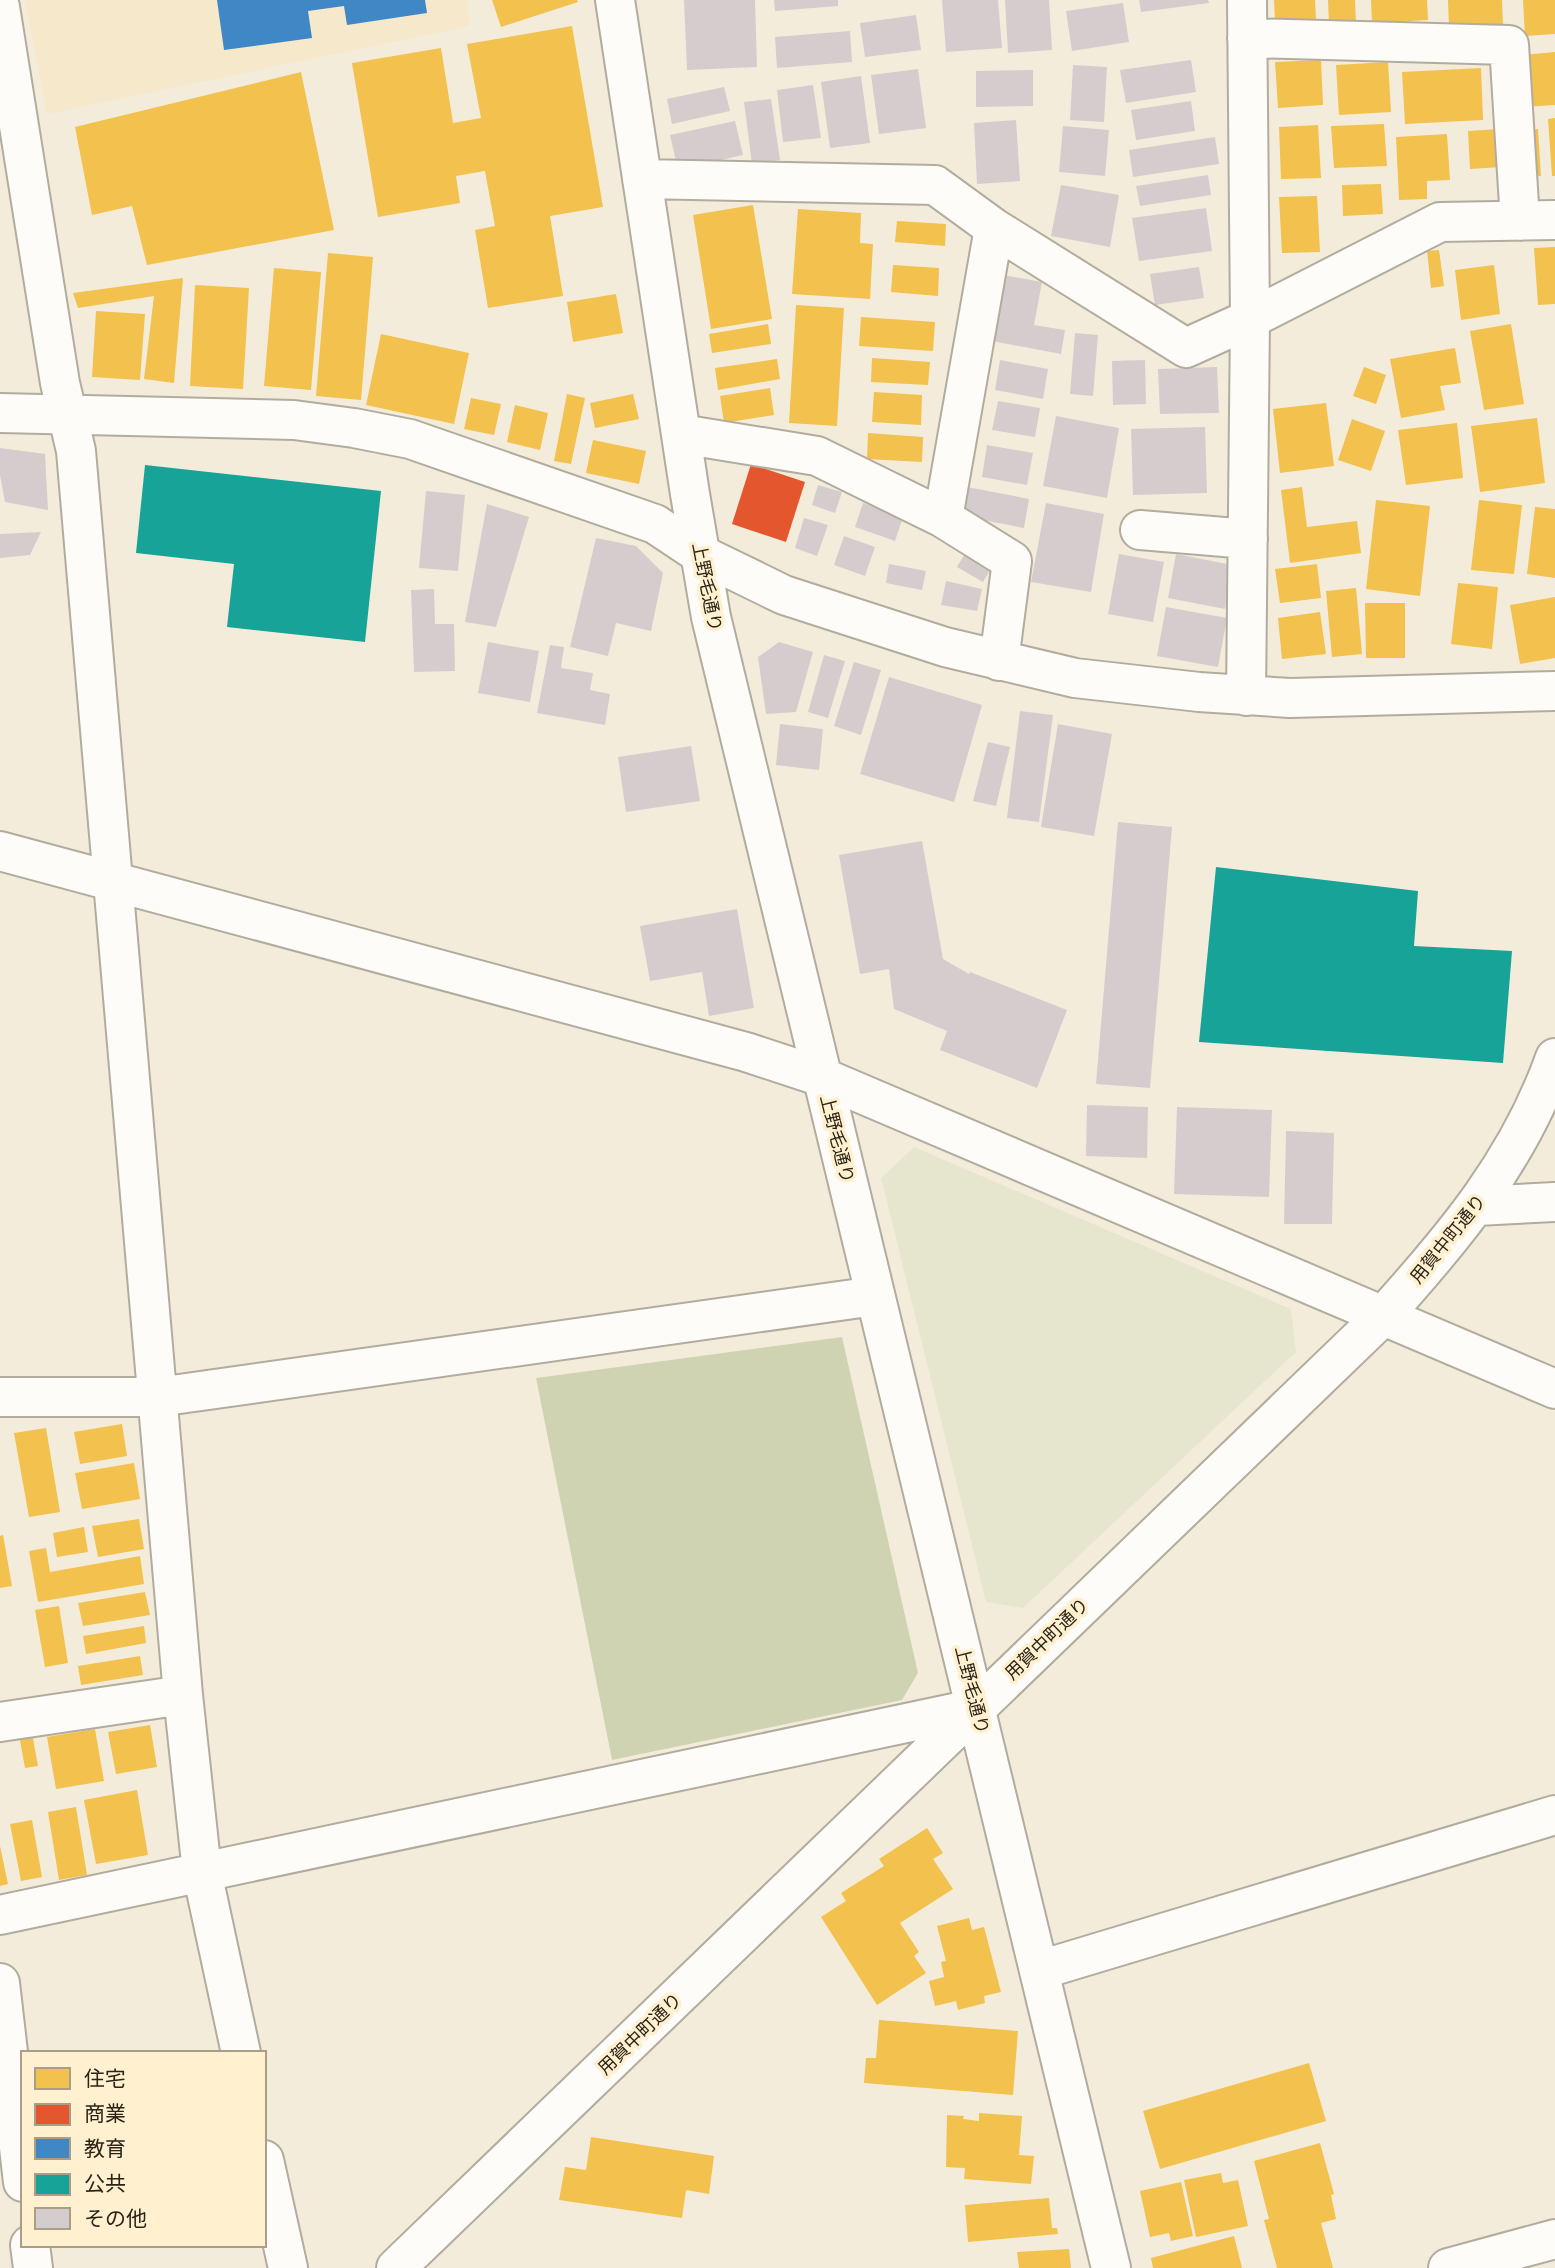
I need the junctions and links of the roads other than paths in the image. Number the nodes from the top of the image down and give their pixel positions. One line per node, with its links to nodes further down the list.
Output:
1 (615, 0): 5 (street, 上野毛通り)
2 (1247, 0): 4 (street)
3 (0, 11): 10 (street)
4 (1247, 38): 6 (street); 8 (street)
5 (642, 180): 7 (street); 11 (street, 上野毛通り)
6 (1538, 220): 8 (street)
7 (993, 228): 8 (street); 12 (street)
8 (1250, 319): 14 (street)
9 (0, 413): 10 (street)
10 (70, 416): 15 (street); 20 (street)
11 (681, 434): 12 (street); 15 (street, 上野毛通り)
12 (943, 518): 16 (street)
13 (1140, 530): 14 (street)
14 (1248, 539): 18 (street)
15 (700, 554): 16 (street); 22 (street, 上野毛通り)
16 (999, 662): 18 (street)
17 (1555, 691): 18 (street)
18 (1246, 695)
19 (0, 850): 20 (street)
20 (114, 881): 22 (street); 29 (street)
21 (1555, 1058): 24 (street, 用賀中町通り)
22 (821, 1077): 25 (street, 上野毛通り); 26 (street)
23 (1555, 1202): 24 (street)
24 (1477, 1206): 26 (street, 用賀中町通り)
25 (875, 1296): 29 (street); 31 (street, 上野毛通り)
26 (1384, 1315): 27 (street); 31 (street, 用賀中町通り)
27 (1555, 1389)
28 (0, 1397): 29 (street)
29 (158, 1397): 30 (street)
30 (183, 1695): 32 (street); 34 (street)
31 (977, 1708): 34 (street); 36 (street, 上野毛通り); 45 (street, 用賀中町通り)
32 (0, 1722)
33 (1555, 1815): 36 (street)
34 (202, 1872): 35 (street); 38 (street)
35 (0, 1915)
36 (1040, 1970): 46 (street, 上野毛通り)
37 (0, 1983): 39 (street)
38 (241, 2051)
39 (21, 2165)
40 (266, 2169): 44 (street)
41 (1555, 2238): 47 (street)
42 (30, 2247): 43 (street)
43 (33, 2268)
44 (288, 2268)
45 (396, 2268)
46 (1111, 2268)
47 (1448, 2268)

